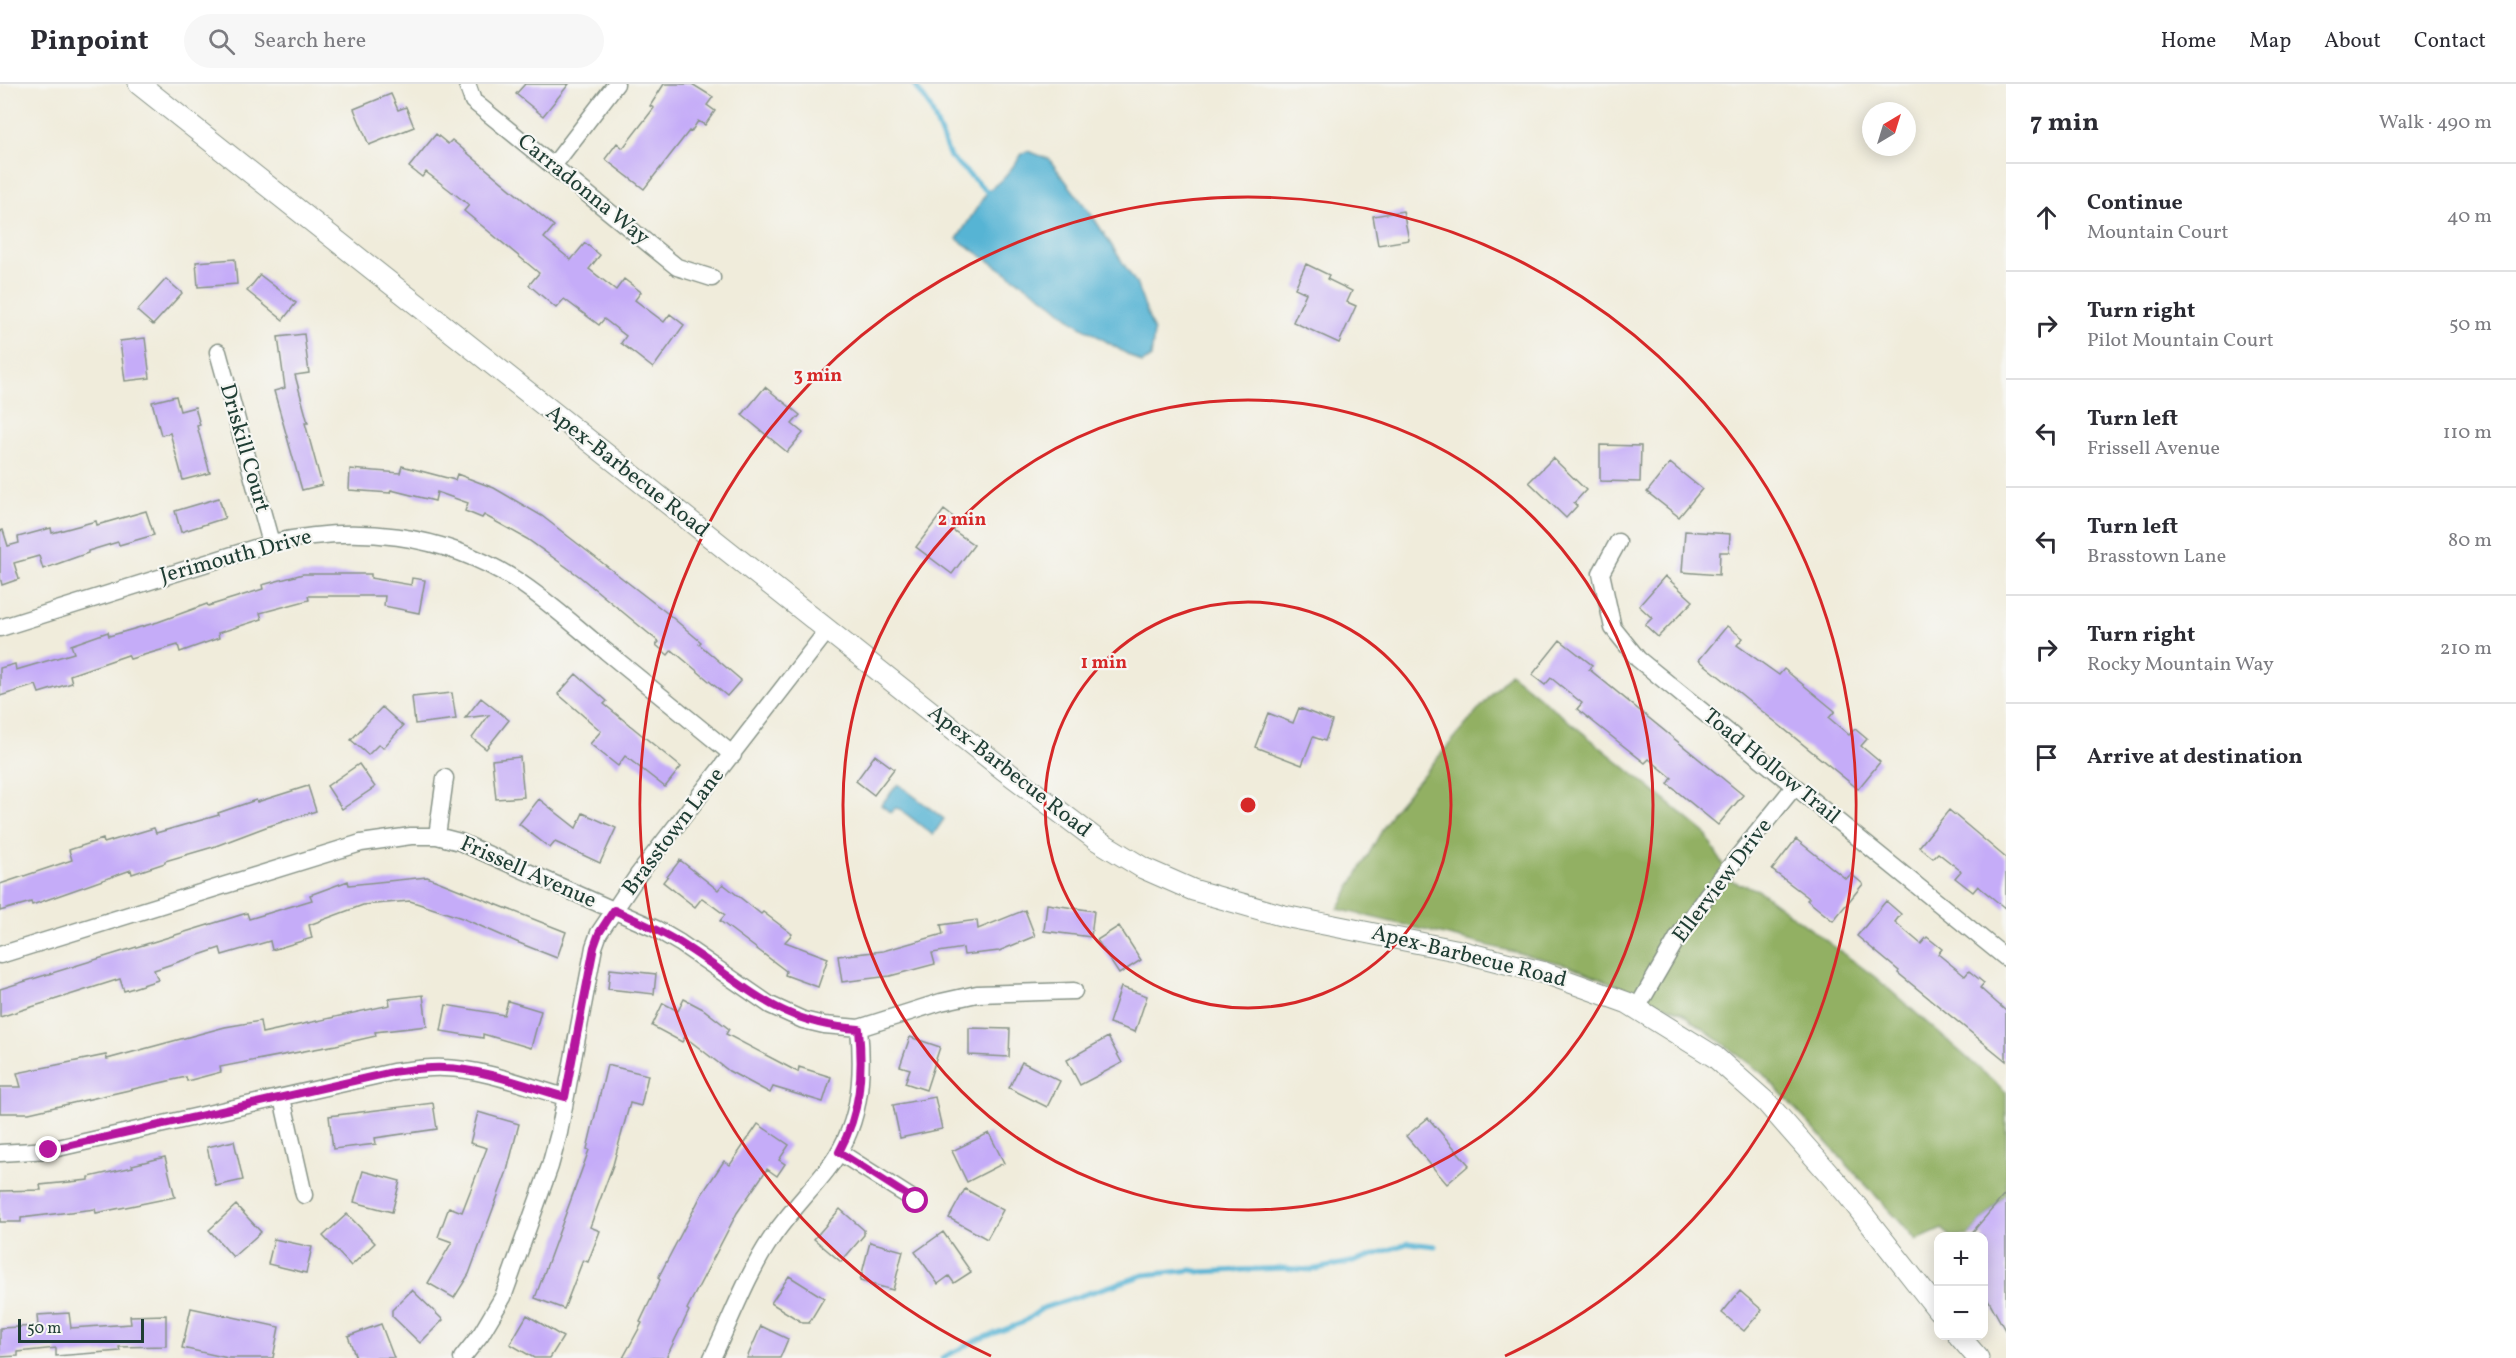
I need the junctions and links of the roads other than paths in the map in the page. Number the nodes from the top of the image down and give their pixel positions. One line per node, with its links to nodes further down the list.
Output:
1 (139, 84): 10 (street, Apex-Barbecue Road)
2 (467, 84): 4 (street, Carradonna Way)
3 (616, 84): 4 (street)
4 (553, 166): 5 (street, Carradonna Way)
5 (712, 278)
6 (218, 352): 8 (street, Driskill Court)
7 (1618, 542): 13 (street, Toad Hollow Trail)
8 (271, 543): 9 (street, Jerimouth Drive); 11 (street, Jerimouth Drive)
9 (0, 628)
10 (827, 630): 11 (street, Brasstown Lane); 19 (street, Apex-Barbecue Road)
11 (732, 755): 15 (street, Brasstown Lane)
12 (445, 778): 14 (street)
13 (1794, 787): 17 (street, Toad Hollow Trail); 19 (street, Ellerview Drive)
14 (437, 836): 15 (street, Frissell Avenue); 16 (street, Frissell Avenue)
15 (614, 910): 20 (street, Frissell Avenue); 21 (street, Brasstown Lane)
16 (0, 955)
17 (2006, 958)
18 (1074, 990): 20 (street, Frissell Avenue)
19 (1637, 1008): 27 (street, Apex-Barbecue Road)
20 (859, 1029): 23 (street)
21 (565, 1097): 22 (street); 29 (street, Brasstown Lane)
22 (282, 1098): 24 (street); 25 (street)
23 (839, 1152): 26 (street); 30 (street)
24 (0, 1153)
25 (304, 1195)
26 (916, 1201)
27 (1934, 1305)
28 (1963, 1340): 31 (street)
29 (462, 1358)
30 (712, 1358)
31 (1978, 1358)

